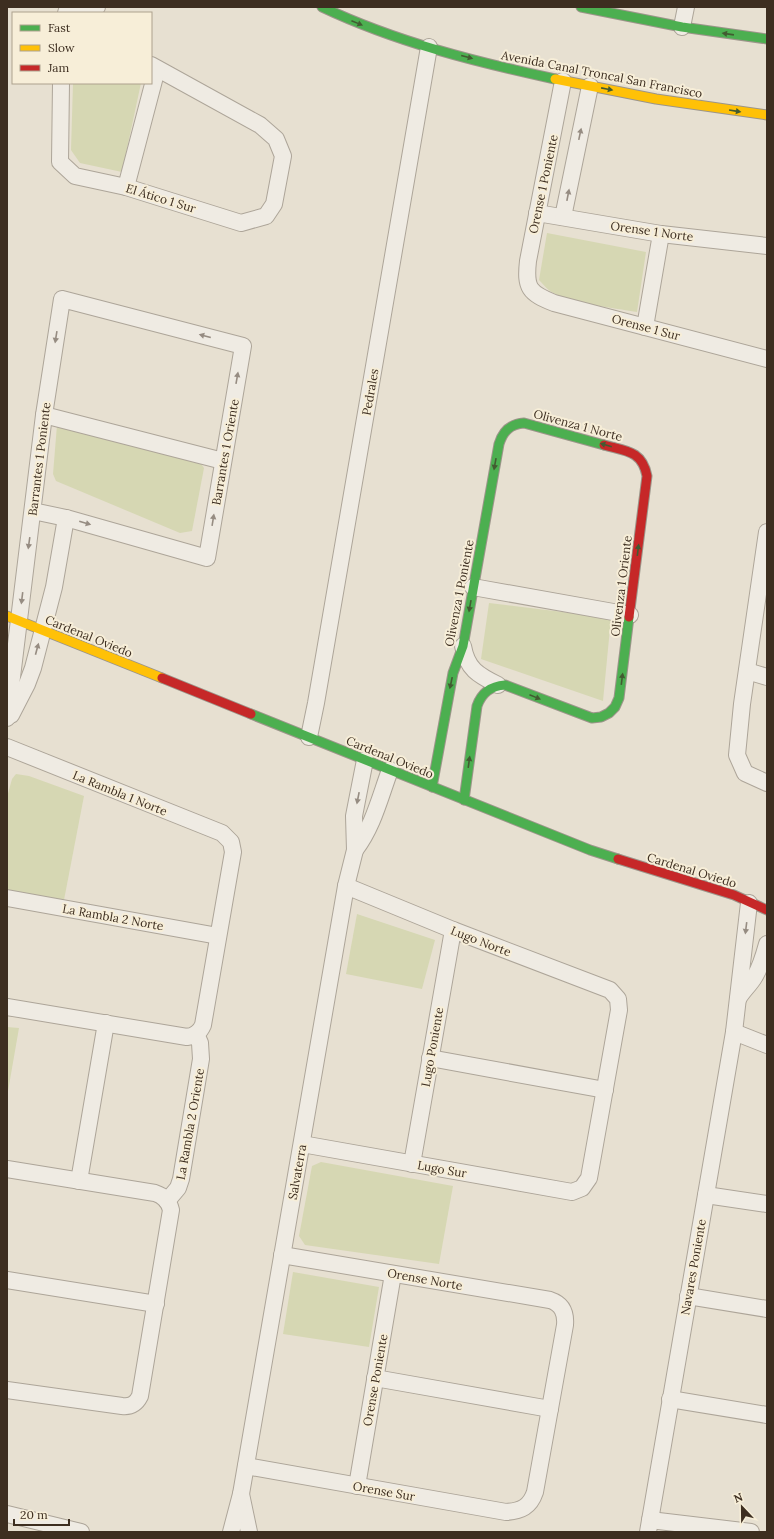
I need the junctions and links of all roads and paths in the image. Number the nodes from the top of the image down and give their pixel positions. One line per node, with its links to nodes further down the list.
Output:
1 (322, 7): 6 (street, Avenida Canal Troncal San Francisco, one-way to 6)
2 (581, 7): 4 (street)
3 (686, 7): 4 (street)
4 (682, 27): 5 (street, one-way to 4)
5 (767, 39)
6 (429, 47): 8 (street, Avenida Canal Troncal San Francisco, one-way to 8); 39 (street, Pedrales)
7 (154, 67): 13 (street, El Ático 1 Sur)
8 (563, 81): 11 (street, Avenida Canal Troncal San Francisco); 14 (street, Orense 1 Poniente)
9 (61, 84): 13 (street, El Ático 1 Sur)
10 (150, 84): 13 (street)
11 (590, 86): 12 (street, Avenida Canal Troncal San Francisco, one-way to 12); 15 (street, one-way to 11)
12 (767, 115)
13 (126, 188)
14 (537, 213): 15 (street, Orense 1 Norte); 18 (street, Orense 1 Poniente)
15 (563, 217): 16 (street, Orense 1 Norte)
16 (661, 234): 17 (street, Orense 1 Norte); 20 (street)
17 (767, 246)
18 (529, 287): 20 (street, Orense 1 Sur)
19 (62, 299): 22 (street, Barrantes 1 Poniente, one-way to 22); 25 (street, Barrantes 1 Oriente, one-way to 19)
20 (645, 327): 21 (street, Orense 1 Sur)
21 (767, 359)
22 (44, 414): 25 (street); 26 (street, Barrantes 1 Poniente)
23 (507, 428): 24 (street, Olivenza 1 Norte, one-way to 23); 29 (street, Olivenza 1 Poniente, one-way to 29)
24 (641, 460): 30 (street, Olivenza 1 Oriente, one-way to 24)
25 (223, 461): 27 (street, Barrantes 1 Oriente, one-way to 25)
26 (33, 511): 27 (street); 31 (street, Barrantes 1 Poniente, one-way to 31)
27 (66, 518): 32 (street)
28 (767, 532): 34 (street)
29 (473, 587): 30 (street); 33 (street, Olivenza 1 Poniente, one-way to 33)
30 (630, 615): 36 (street, Olivenza 1 Oriente, one-way to 30)
31 (13, 618): 32 (street, Cardenal Oviedo); 37 (street, Barrantes 1 Poniente)
32 (42, 630): 38 (street, one-way to 32); 39 (street, Cardenal Oviedo)
33 (463, 646): 36 (street); 44 (street, Olivenza 1 Poniente, one-way to 44)
34 (747, 671): 35 (street); 43 (street)
35 (767, 677)
36 (498, 685): 45 (street, one-way to 36)
37 (7, 718)
38 (7, 722)
39 (309, 737): 41 (street, Cardenal Oviedo)
40 (7, 747): 52 (street, La Rambla 1 Norte)
41 (365, 760): 42 (street, Cardenal Oviedo); 46 (street, Salvaterra, one-way to 46)
42 (390, 770): 44 (street, Cardenal Oviedo); 46 (street, Salvaterra)
43 (767, 783)
44 (432, 787): 45 (street, Cardenal Oviedo)
45 (464, 800): 49 (street, Cardenal Oviedo)
46 (355, 850): 47 (street, Salvaterra)
47 (346, 886): 51 (street, Lugo Norte); 62 (street, Salvaterra)
48 (7, 898): 52 (street, La Rambla 2 Norte)
49 (749, 903): 50 (street, Cardenal Oviedo); 54 (street, Navares Poniente, one-way to 54)
50 (767, 910)
51 (453, 930): 60 (street, Lugo Poniente); 61 (street, Lugo Norte)
52 (218, 936): 58 (street)
53 (767, 944): 54 (street)
54 (736, 1002): 57 (street, Navares Poniente)
55 (7, 1007): 56 (street)
56 (106, 1023): 58 (street); 65 (street)
57 (734, 1032): 59 (street); 66 (street, Navares Poniente)
58 (196, 1034): 67 (street, La Rambla 2 Oriente)
59 (767, 1045)
60 (430, 1058): 61 (street); 63 (street, Lugo Poniente)
61 (606, 1090): 63 (street, Lugo Sur)
62 (302, 1144): 63 (street, Lugo Sur); 69 (street, Salvaterra)
63 (412, 1164)
64 (7, 1169): 65 (street)
65 (79, 1181): 67 (street)
66 (706, 1194): 68 (street); 72 (street, Navares Poniente)
67 (167, 1201): 73 (street)
68 (767, 1204)
69 (282, 1255): 70 (street, Orense Norte); 80 (street, Salvaterra)
70 (393, 1274): 75 (street, Orense Poniente); 78 (street, Orense Norte)
71 (7, 1280): 73 (street)
72 (688, 1296): 74 (street); 77 (street, Navares Poniente)
73 (156, 1304): 76 (street)
74 (767, 1310)
75 (375, 1378): 78 (street); 81 (street, Orense Poniente)
76 (7, 1390)
77 (670, 1399): 79 (street); 84 (street, Navares Poniente)
78 (550, 1409): 81 (street, Orense Sur)
79 (767, 1415)
80 (246, 1466): 81 (street, Orense Sur); 82 (street, Salvaterra)
81 (357, 1486)
82 (241, 1494): 86 (street, Salvaterra); 87 (street, Salvaterra)
83 (7, 1514): 85 (street)
84 (649, 1526): 88 (street)
85 (81, 1532)
86 (231, 1532)
87 (249, 1532)
88 (751, 1532)

